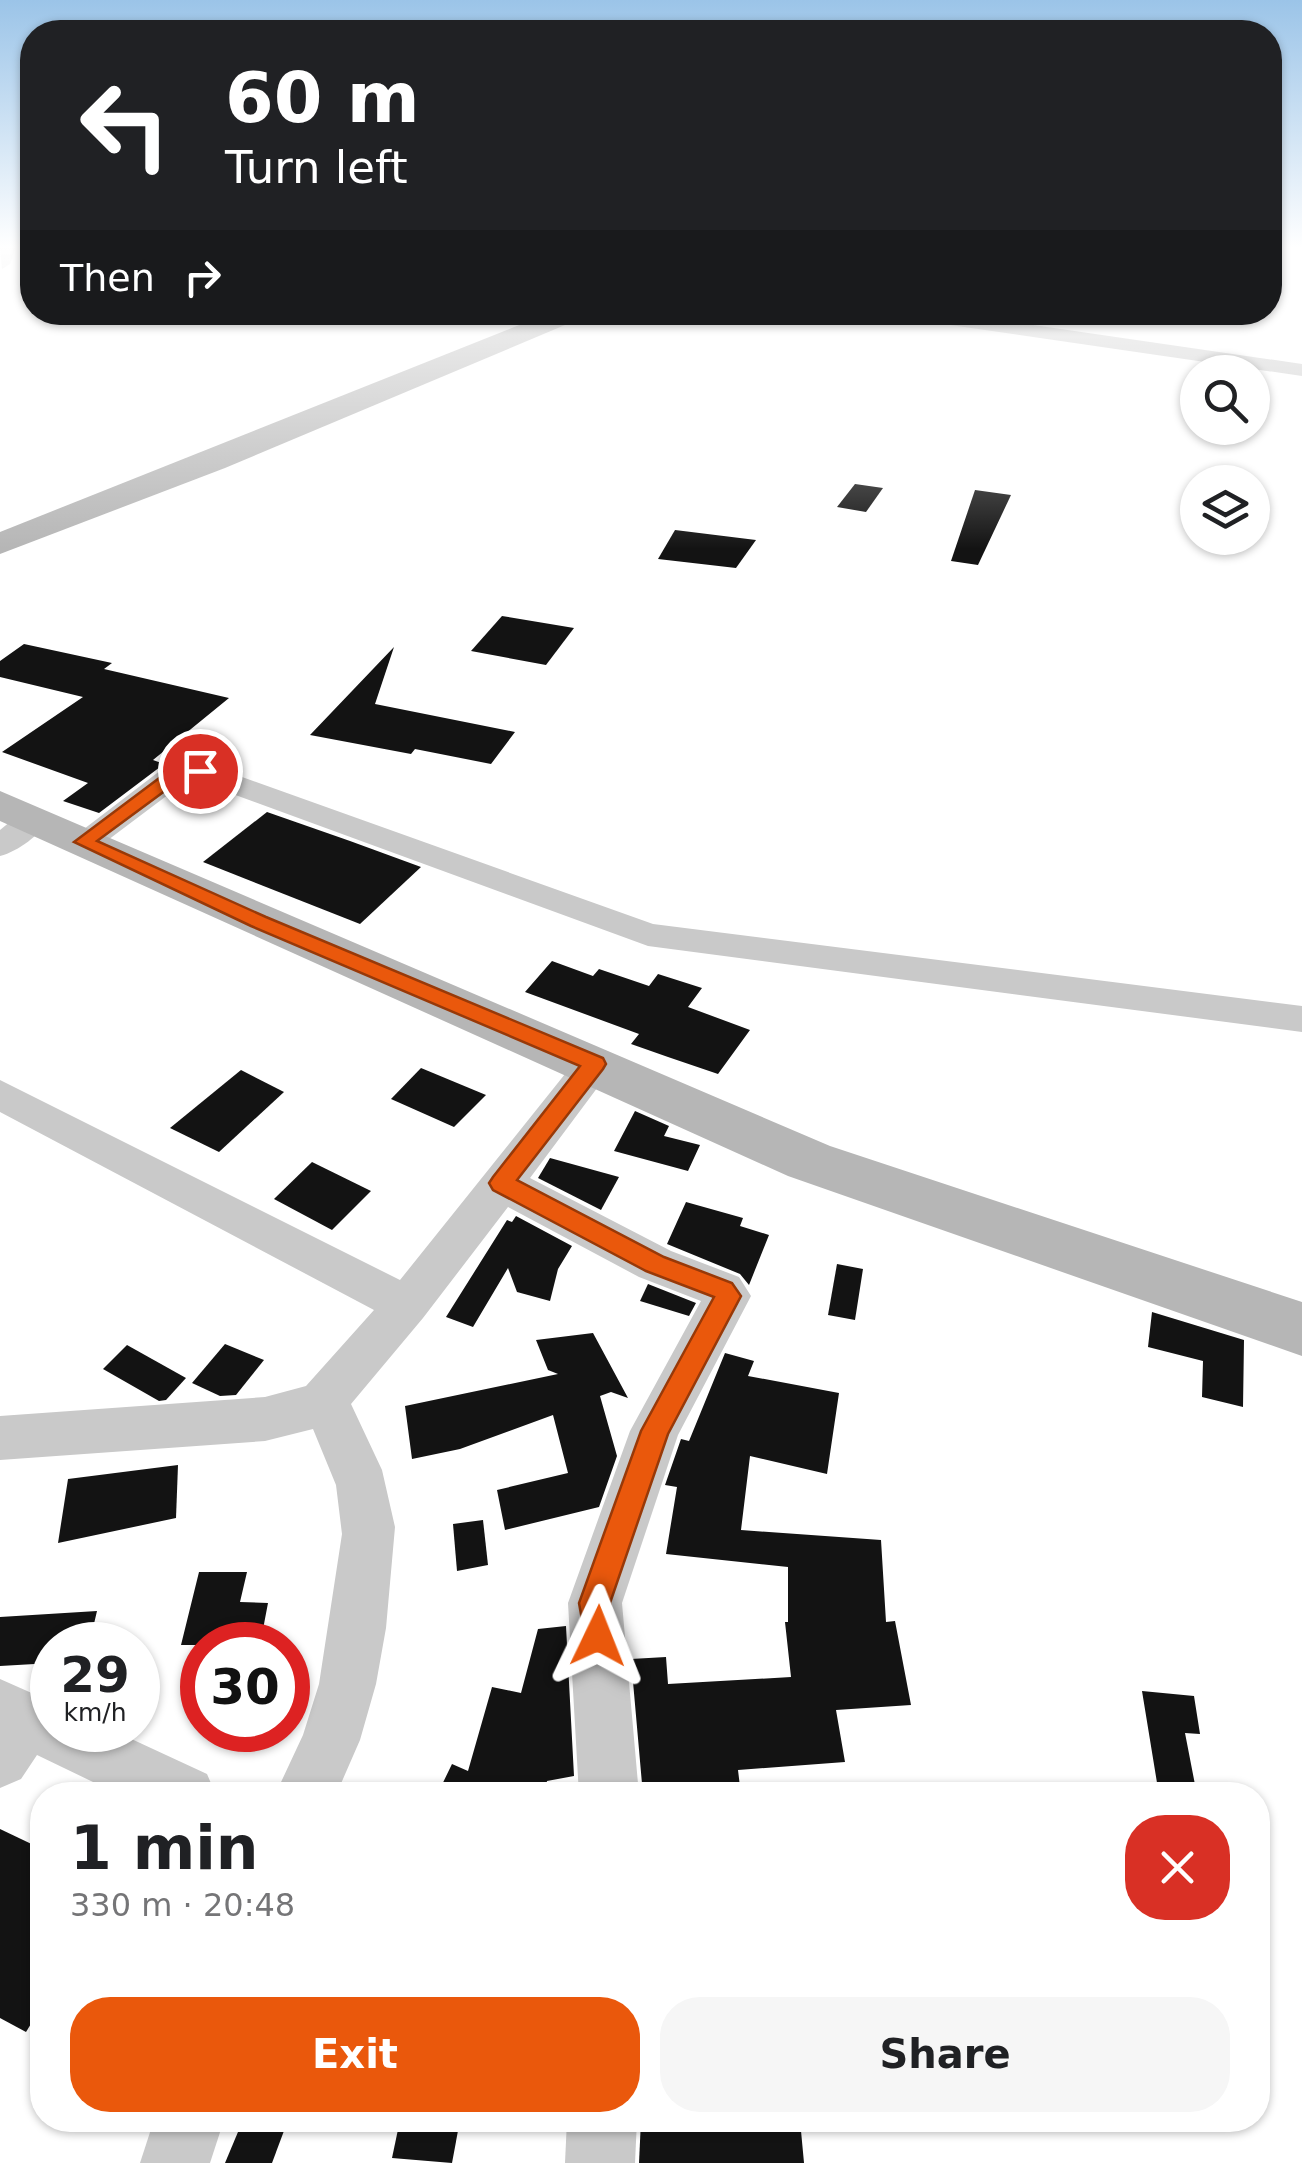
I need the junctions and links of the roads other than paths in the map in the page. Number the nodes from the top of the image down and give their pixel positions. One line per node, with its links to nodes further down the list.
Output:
1 (488, 348): 4 (street)
2 (1150, 348): 3 (street)
3 (1302, 370)
4 (0, 544)
5 (11, 823): 6 (street)
6 (84, 842): 7 (street); 8 (street)
7 (1302, 1019)
8 (595, 1064): 10 (street); 12 (street)
9 (0, 1094): 11 (street)
10 (502, 1183): 11 (street); 18 (street)
11 (407, 1304): 13 (street)
12 (1302, 1329)
13 (323, 1400): 14 (street); 17 (street)
14 (0, 1438)
15 (9, 1728): 16 (street)
16 (152, 1782)
17 (312, 1782)
18 (608, 1782)
19 (185, 2132): 21 (street)
20 (601, 2132): 22 (street)
21 (175, 2163)
22 (600, 2163)

